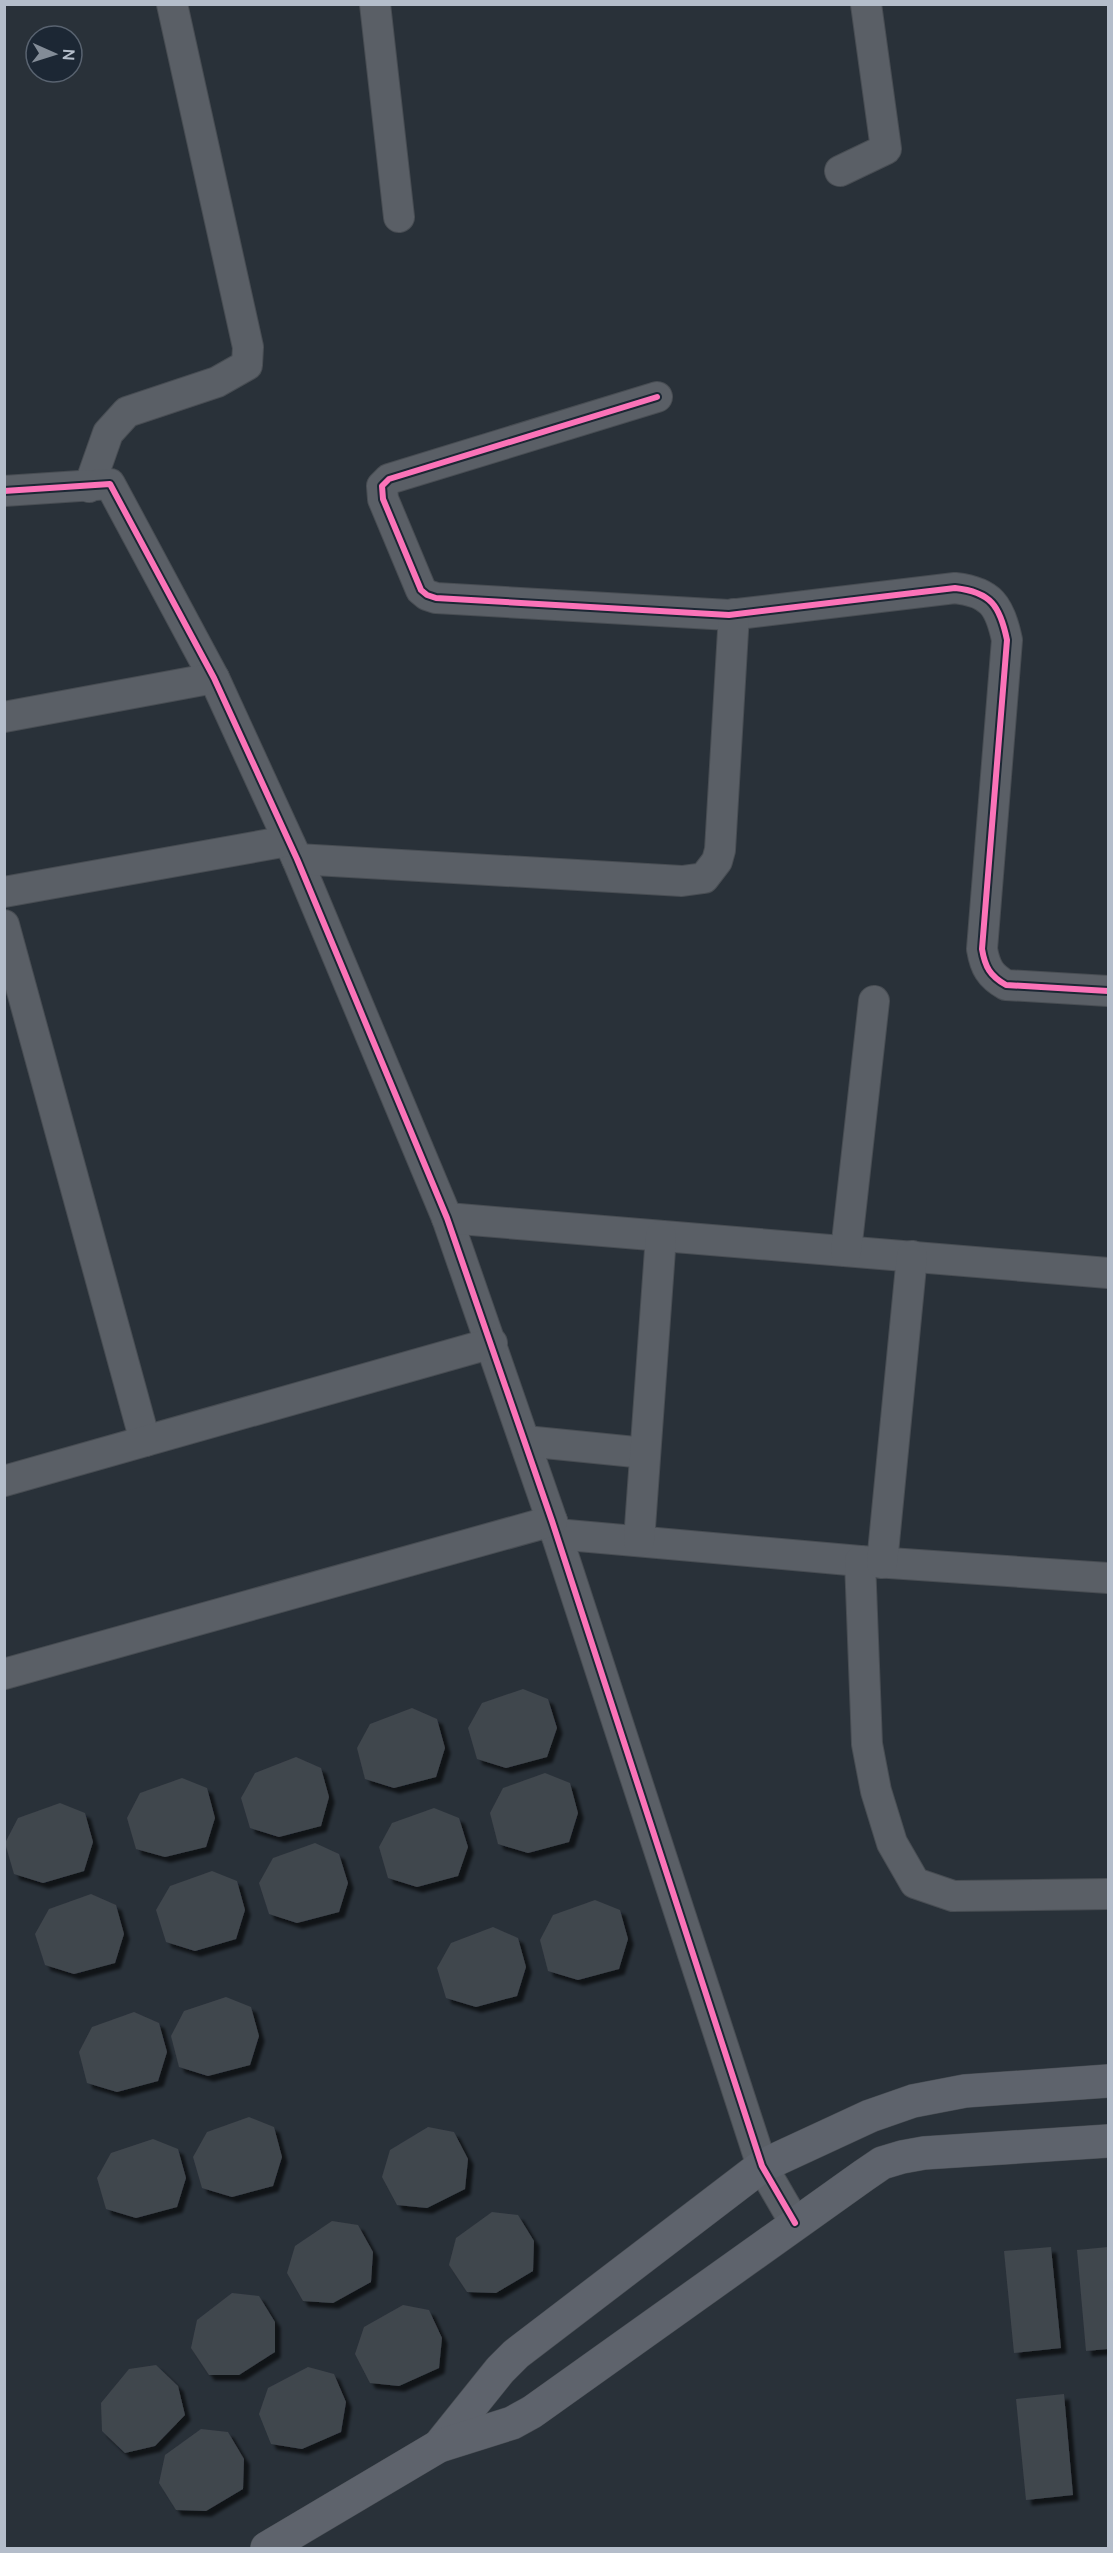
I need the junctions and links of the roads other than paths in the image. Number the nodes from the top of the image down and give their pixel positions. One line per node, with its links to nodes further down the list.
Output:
1 (172, 4): 7 (street)
2 (375, 4): 5 (street)
3 (866, 4): 4 (street)
4 (840, 171)
5 (399, 217)
6 (657, 397): 9 (street)
7 (88, 487): 8 (street); 10 (street)
8 (4, 491)
9 (734, 614): 12 (street); 15 (street)
10 (214, 678): 11 (street); 12 (street)
11 (4, 717)
12 (292, 850): 13 (street); 17 (street)
13 (4, 892)
14 (4, 925): 23 (street)
15 (1108, 991)
16 (874, 1001): 19 (street)
17 (447, 1218): 18 (street); 22 (street)
18 (661, 1236): 19 (street); 25 (street)
19 (846, 1251): 20 (street)
20 (912, 1257): 21 (street); 29 (street)
21 (1108, 1273)
22 (492, 1342): 23 (street); 24 (street)
23 (145, 1441): 26 (street)
24 (525, 1441): 25 (street); 27 (street)
25 (645, 1453): 28 (street)
26 (4, 1481)
27 (554, 1527): 28 (street); 31 (street); 35 (street)
28 (639, 1541): 29 (street)
29 (871, 1562): 30 (street); 32 (street)
30 (1108, 1578)
31 (4, 1674)
32 (1108, 1894)
33 (1108, 2081): 35 (street)
34 (1108, 2140): 36 (street)
35 (762, 2166): 36 (street); 37 (street)
36 (795, 2223): 37 (street)
37 (439, 2446): 38 (street)
38 (267, 2548)

